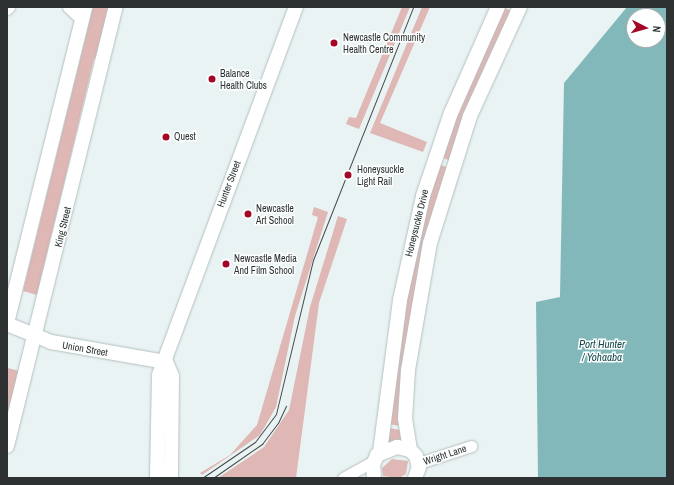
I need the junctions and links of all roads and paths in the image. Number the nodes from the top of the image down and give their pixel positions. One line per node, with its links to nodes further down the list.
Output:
1 (68, 7): 6 (street)
2 (116, 7): 8 (main road, King Street)
3 (296, 7): 9 (main road, Hunter Street)
4 (498, 7): 13 (main road, Honeysuckle Drive)
5 (520, 7): 12 (main road, Honeysuckle Drive)
6 (83, 13): 7 (main road)
7 (7, 324): 8 (main road, Union Street)
8 (36, 336): 9 (main road, Union Street); 10 (main road, King Street)
9 (166, 362): 15 (main road, Hunter Street); 16 (main road)
10 (7, 446)
11 (471, 446): 14 (street, Wright Lane)
12 (410, 450): 13 (main road); 14 (main road)
13 (377, 456): 17 (street); 18 (main road, Honeysuckle Drive)
14 (419, 463): 19 (main road)
15 (157, 478)
16 (170, 478)
17 (344, 478)
18 (374, 478)
19 (415, 478)

